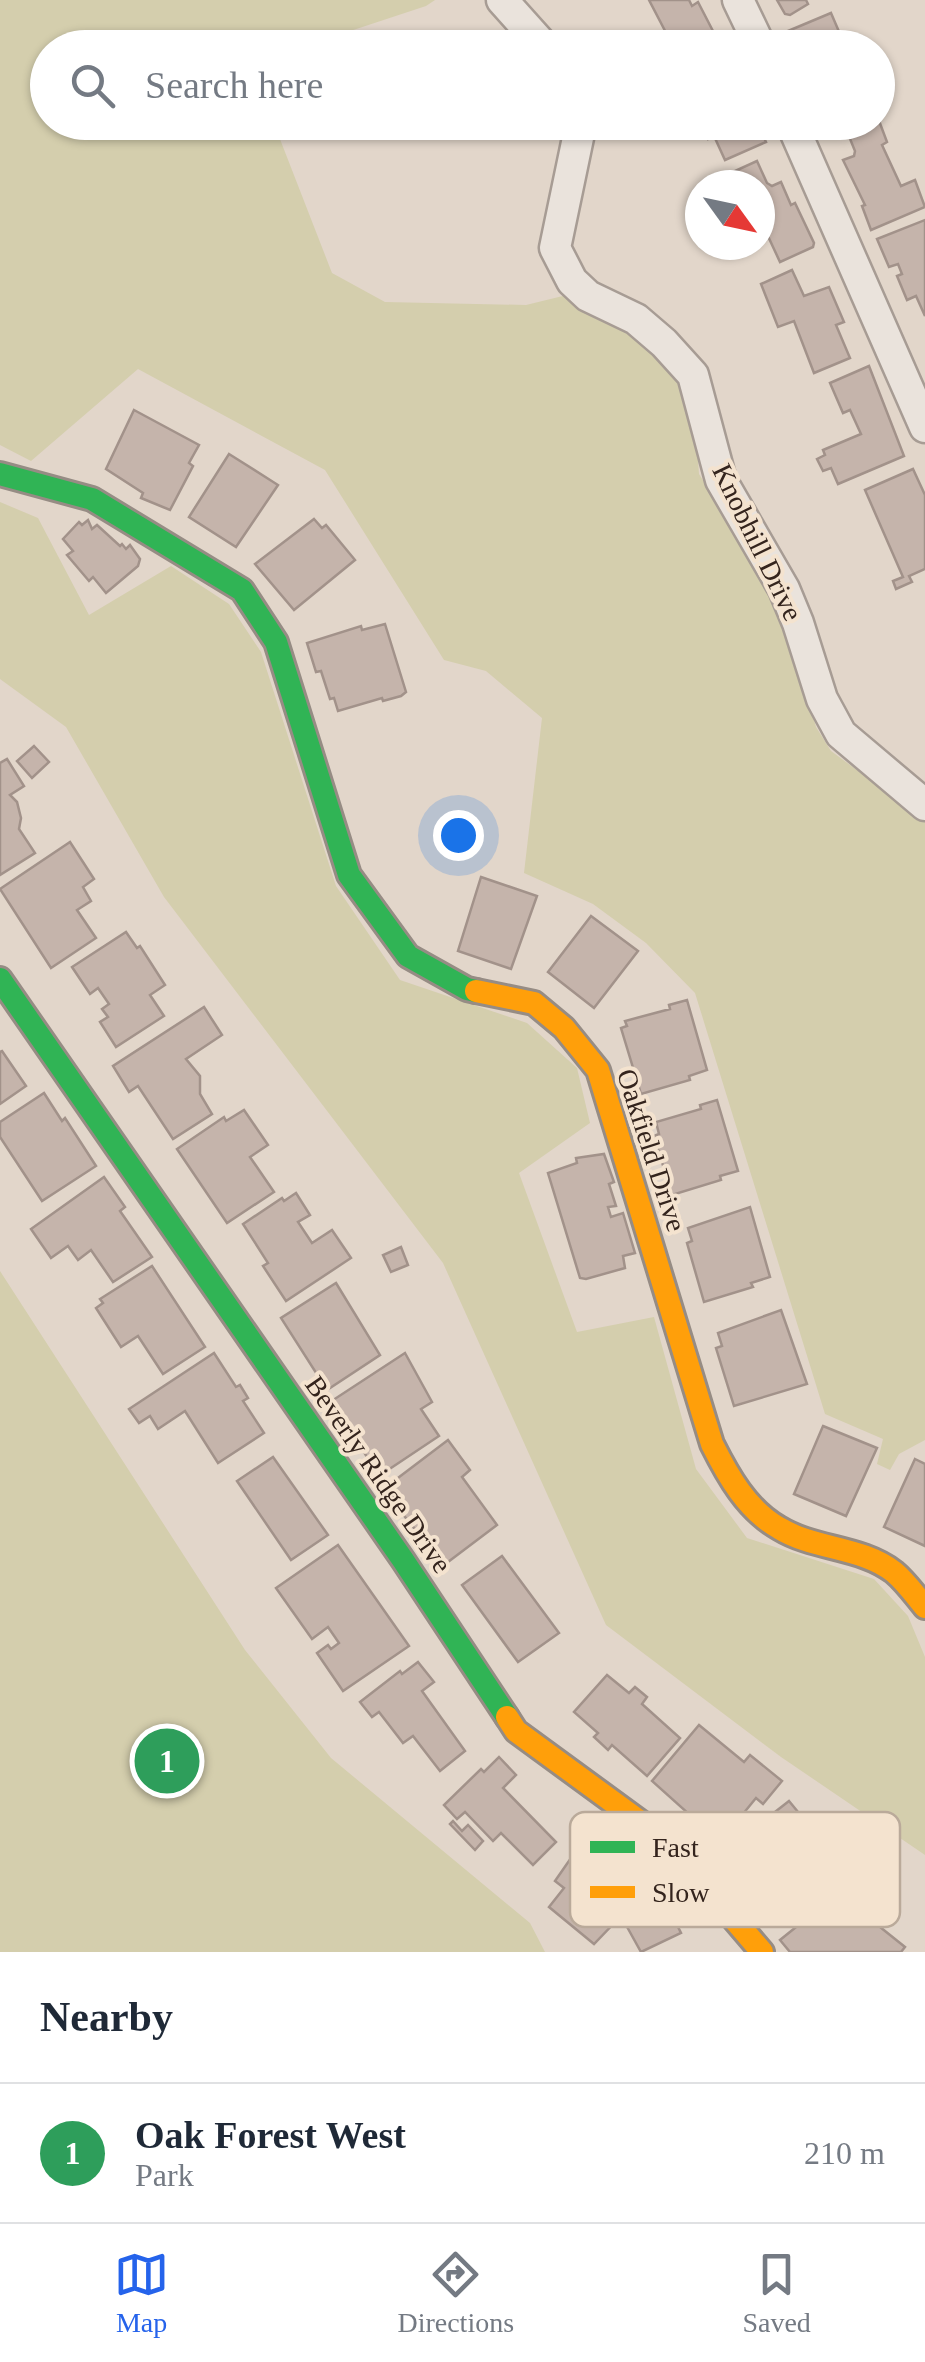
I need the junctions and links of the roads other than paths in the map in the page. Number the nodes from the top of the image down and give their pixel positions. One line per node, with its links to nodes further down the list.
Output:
1 (502, 0): 3 (street)
2 (738, 0): 4 (street)
3 (529, 30)
4 (752, 30)
5 (577, 140): 9 (street, Knobhill Drive)
6 (799, 140): 7 (street)
7 (925, 427)
8 (0, 474): 11 (street, Oakfield Drive)
9 (925, 805)
10 (0, 979): 12 (street, Beverly Ridge Drive)
11 (925, 1607)
12 (627, 1812)
13 (741, 1927): 14 (street, Beverly Ridge Drive)
14 (762, 1952)

